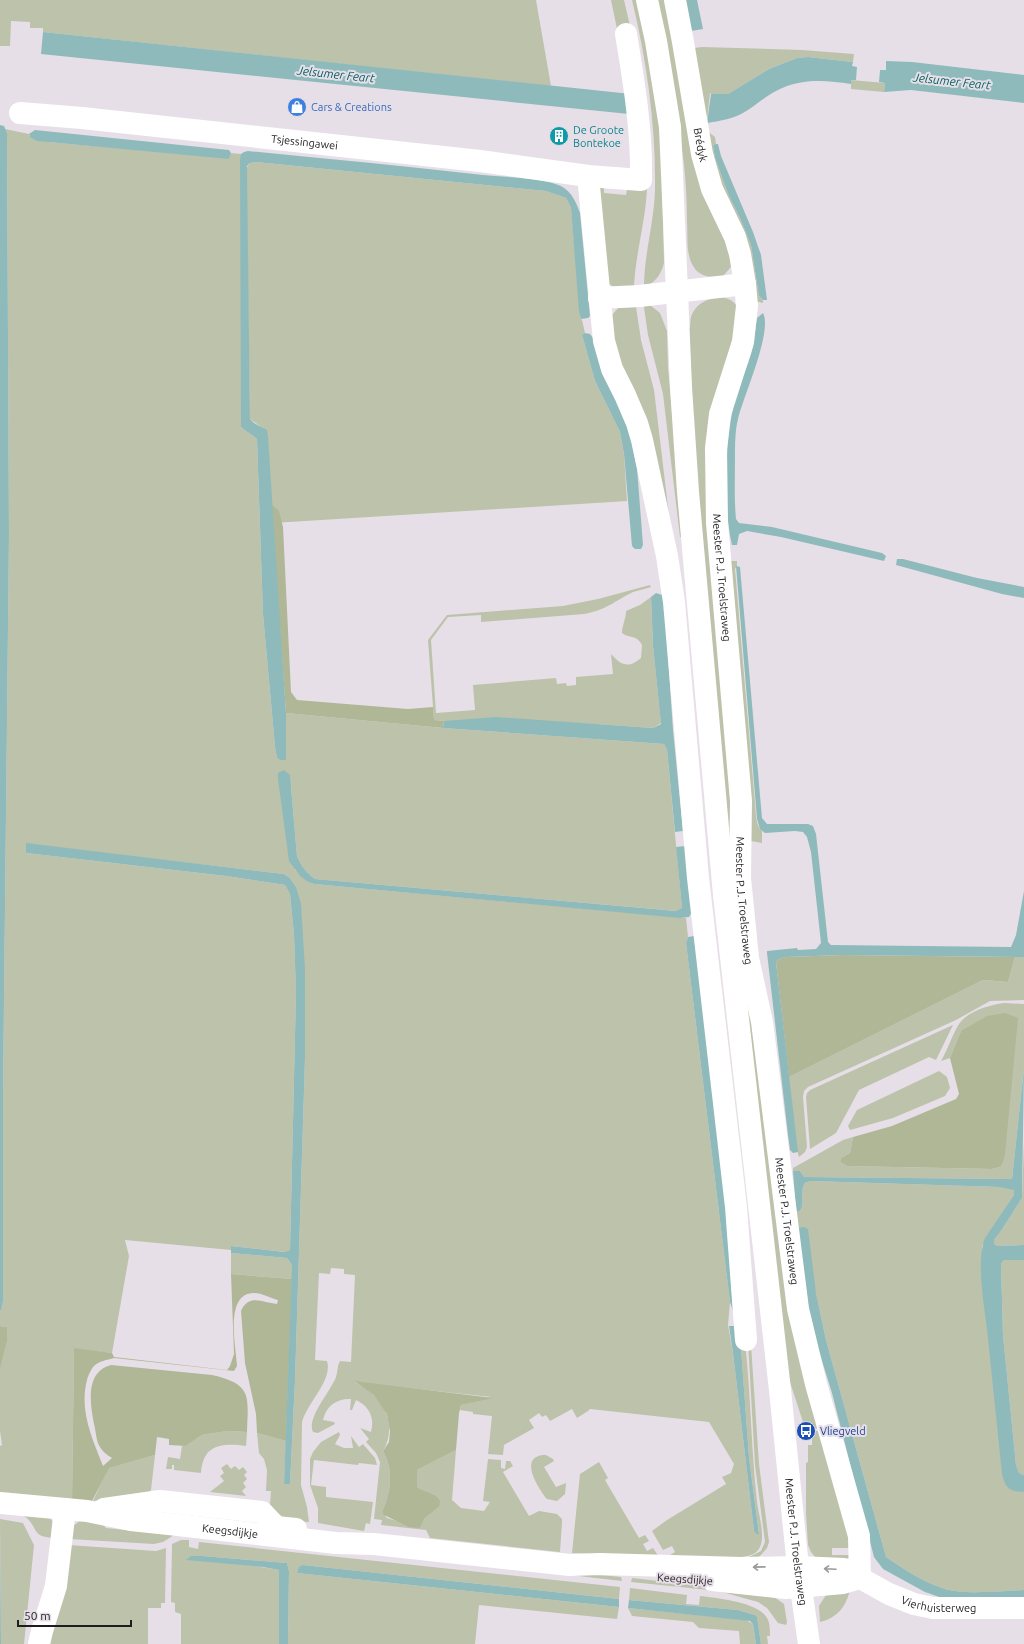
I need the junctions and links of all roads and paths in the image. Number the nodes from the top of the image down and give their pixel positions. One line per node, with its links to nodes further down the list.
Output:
1 (647, 0): 7 (street)
2 (675, 0): 6 (street, Brédyk)
3 (626, 34): 5 (street, Tsjessingawei)
4 (20, 113): 5 (street, Tsjessingawei)
5 (588, 176): 8 (street)
6 (745, 284): 7 (street); 15 (street, Meester P.J. Troelstraweg)
7 (678, 292): 8 (street); 14 (street, Meester P.J. Troelstraweg)
8 (599, 298): 9 (street)
9 (746, 1340)
10 (0, 1503): 11 (street, Keegsdijkje)
11 (65, 1509): 12 (street, Keegsdijkje); 17 (street)
12 (87, 1511): 13 (street, Keegsdijkje); 13 (street, Keegsdijkje)
13 (374, 1544): 14 (street, Keegsdijkje)
14 (800, 1577): 15 (street); 18 (street, Meester P.J. Troelstraweg)
15 (860, 1578): 16 (street, Vierhuisterweg)
16 (1024, 1608)
17 (39, 1644)
18 (809, 1644)

